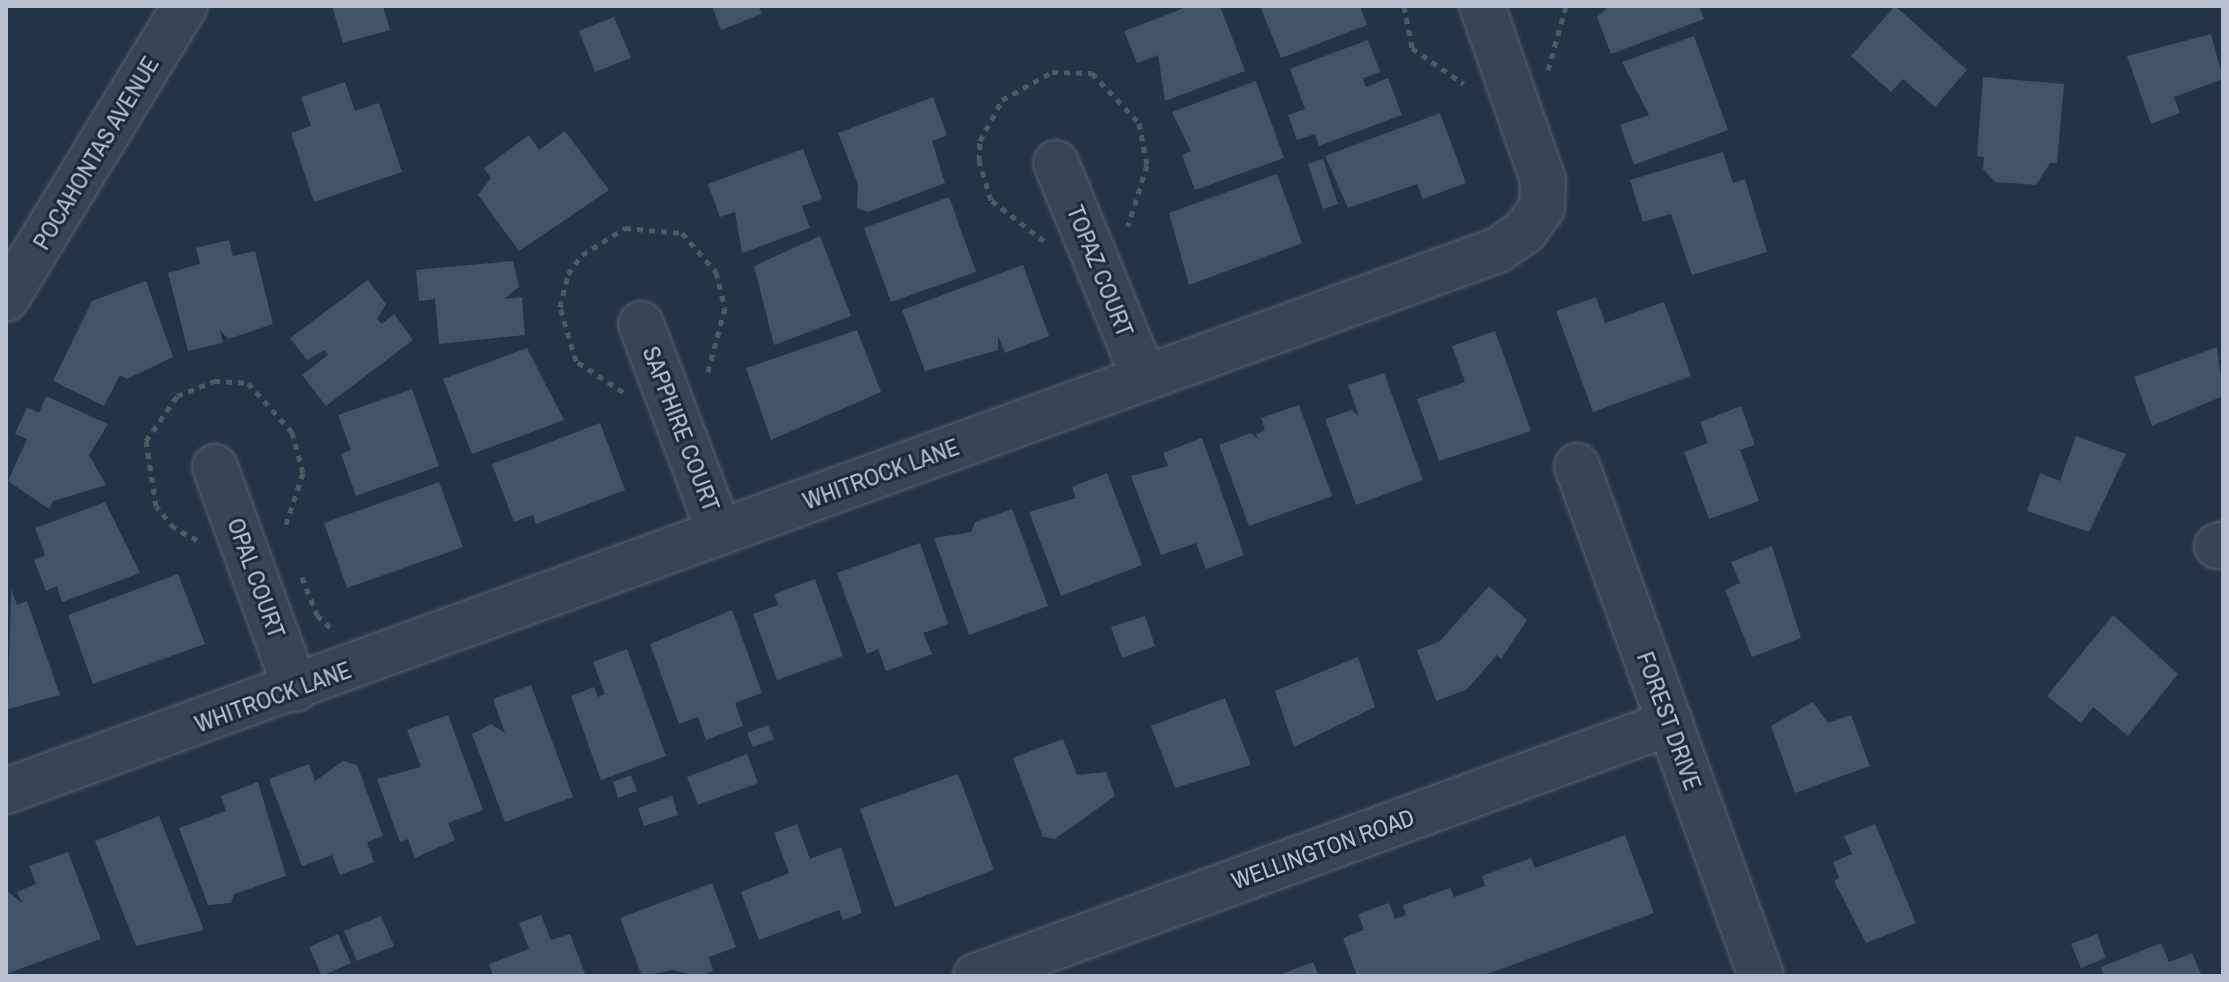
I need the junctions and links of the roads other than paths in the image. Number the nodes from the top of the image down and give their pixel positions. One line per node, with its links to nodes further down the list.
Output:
1 (185, 6): 4 (street, POCAHONTAS AVENUE)
2 (1482, 6): 6 (street, WHITROCK LANE)
3 (1056, 163): 6 (street, TOPAZ COURT)
4 (6, 299)
5 (641, 324): 9 (street, SAPPHIRE COURT)
6 (1144, 378): 9 (street, WHITROCK LANE)
7 (1577, 466): 11 (street, FOREST DRIVE)
8 (215, 467): 10 (street, OPAL COURT)
9 (720, 533): 10 (street, WHITROCK LANE)
10 (296, 689): 12 (street, WHITROCK LANE)
11 (1670, 723): 13 (street, WELLINGTON ROAD); 14 (street, FOREST DRIVE)
12 (6, 791)
13 (976, 976)
14 (1761, 976)

